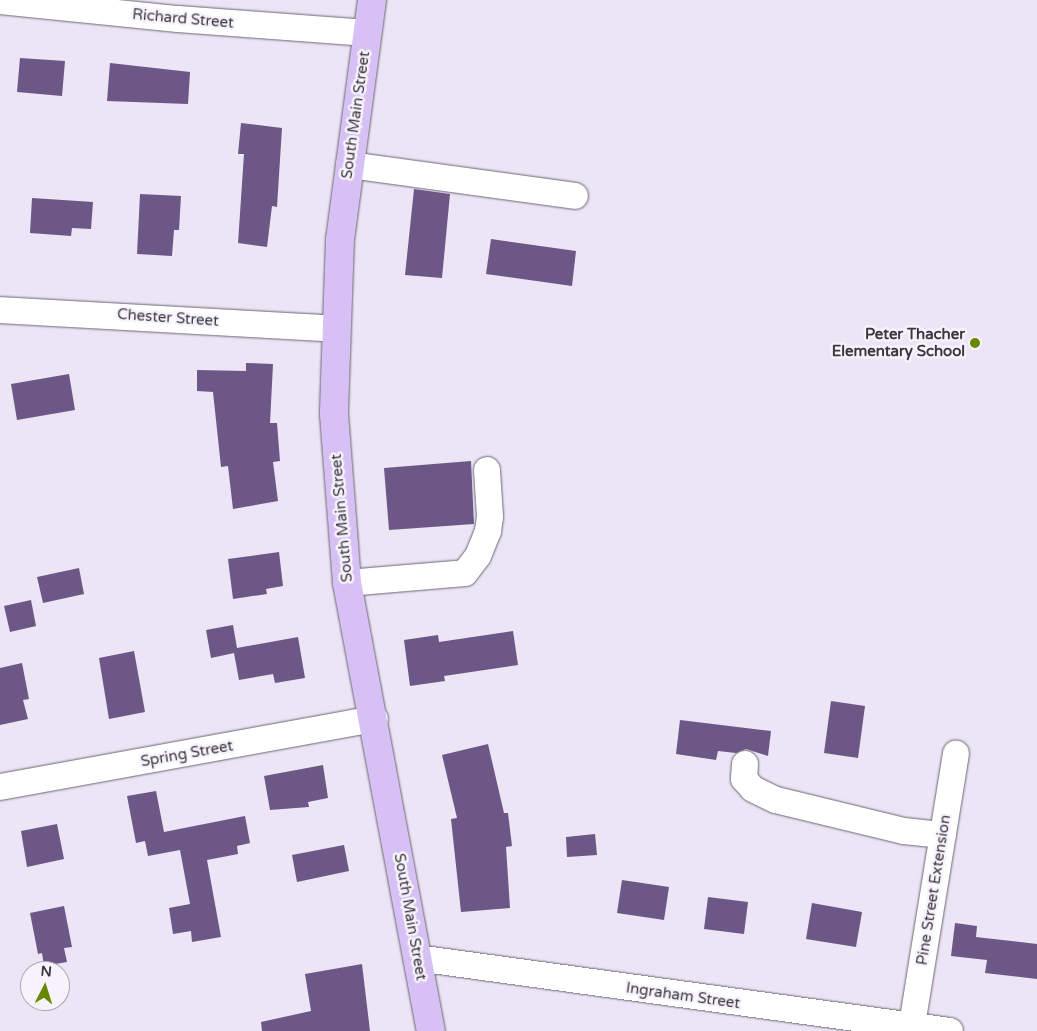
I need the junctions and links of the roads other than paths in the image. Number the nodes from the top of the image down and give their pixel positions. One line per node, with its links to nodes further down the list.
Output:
1 (372, 0): 3 (main road, South Main Street)
2 (0, 1): 3 (street, Richard Street)
3 (367, 33): 4 (main road, South Main Street)
4 (349, 165): 5 (street); 7 (main road, South Main Street)
5 (575, 196)
6 (0, 310): 7 (street, Chester Street)
7 (336, 329): 9 (main road, South Main Street)
8 (487, 470): 9 (street)
9 (347, 583): 10 (main road, South Main Street)
10 (375, 719): 13 (street, Spring Street); 15 (main road, South Main Street)
11 (956, 754): 14 (street, Pine Street Extension)
12 (745, 764): 14 (street)
13 (0, 787)
14 (943, 835): 16 (street, Pine Street Extension)
15 (417, 958): 16 (street, Ingraham Street); 17 (main road, South Main Street)
16 (912, 1025): 18 (street, Ingraham Street)
17 (431, 1031)
18 (950, 1031)

